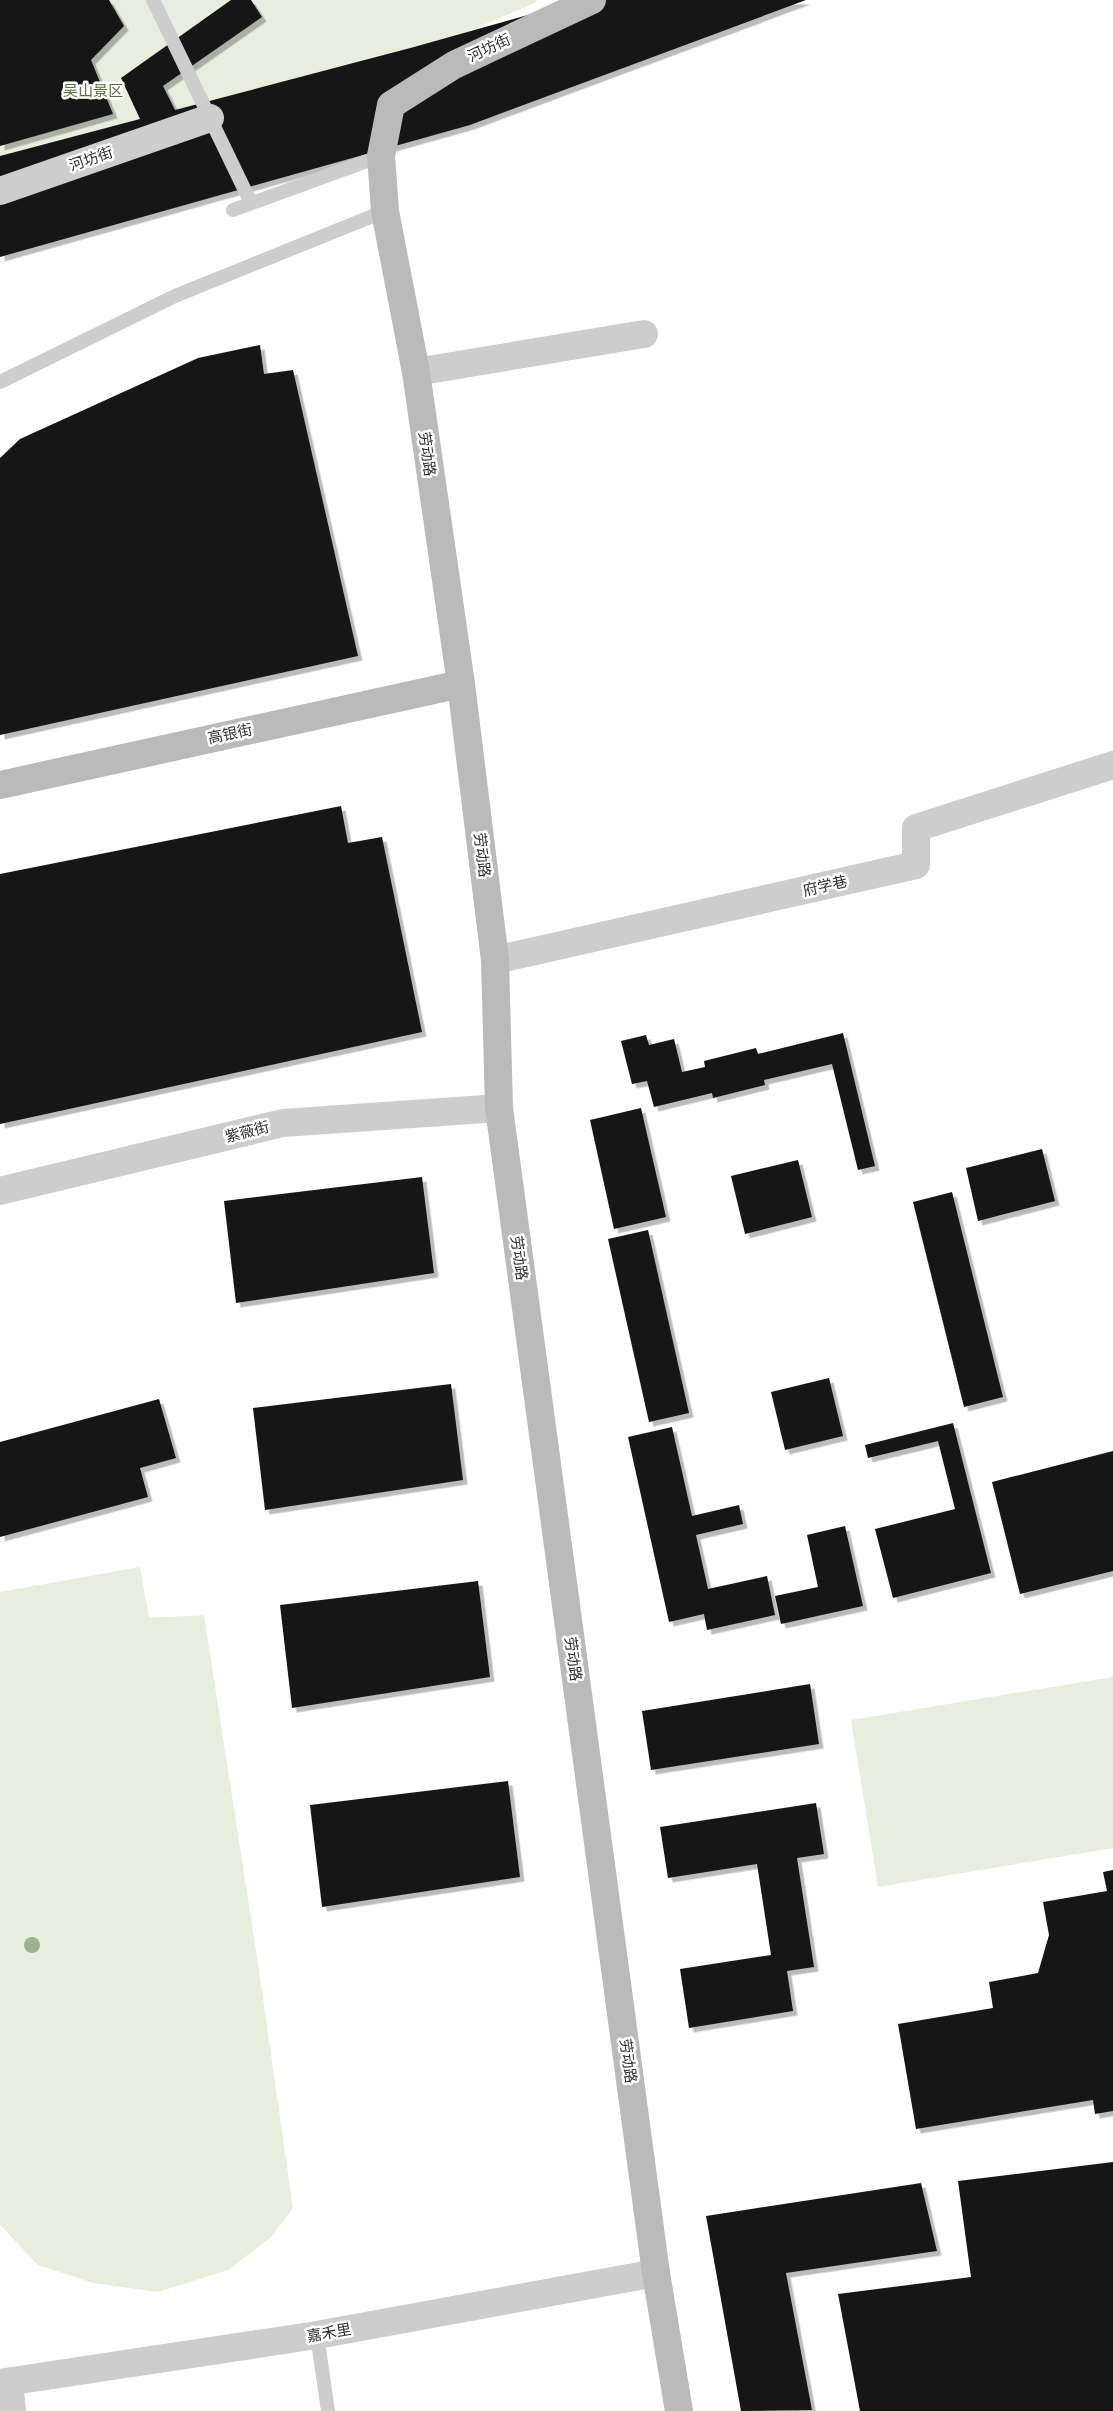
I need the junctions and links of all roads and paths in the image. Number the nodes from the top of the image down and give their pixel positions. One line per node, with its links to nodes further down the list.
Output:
1 (153, 0): 4 (lane)
2 (585, 1): 3 (street, 河坊街)
3 (391, 105): 5 (street, 劳动路)
4 (210, 118): 6 (street, 河坊街); 7 (lane)
5 (381, 156): 7 (lane); 9 (street, 劳动路)
6 (0, 191)
7 (251, 203): 8 (lane)
8 (233, 210)
9 (385, 211): 11 (street, 劳动路); 12 (lane)
10 (644, 334): 11 (street)
11 (416, 372): 13 (street, 劳动路)
12 (0, 382)
13 (461, 684): 15 (street, 高银街); 16 (street, 劳动路)
14 (1113, 765): 16 (street, 府学巷)
15 (0, 785)
16 (496, 960): 17 (street, 劳动路)
17 (499, 1108): 18 (street, 紫薇街); 19 (street, 劳动路)
18 (0, 1192)
19 (656, 2273): 20 (street, 嘉禾里); 24 (street, 劳动路)
20 (317, 2336): 21 (street, 嘉禾里); 23 (lane)
21 (5, 2383): 22 (street)
22 (12, 2411)
23 (328, 2411)
24 (679, 2411)

